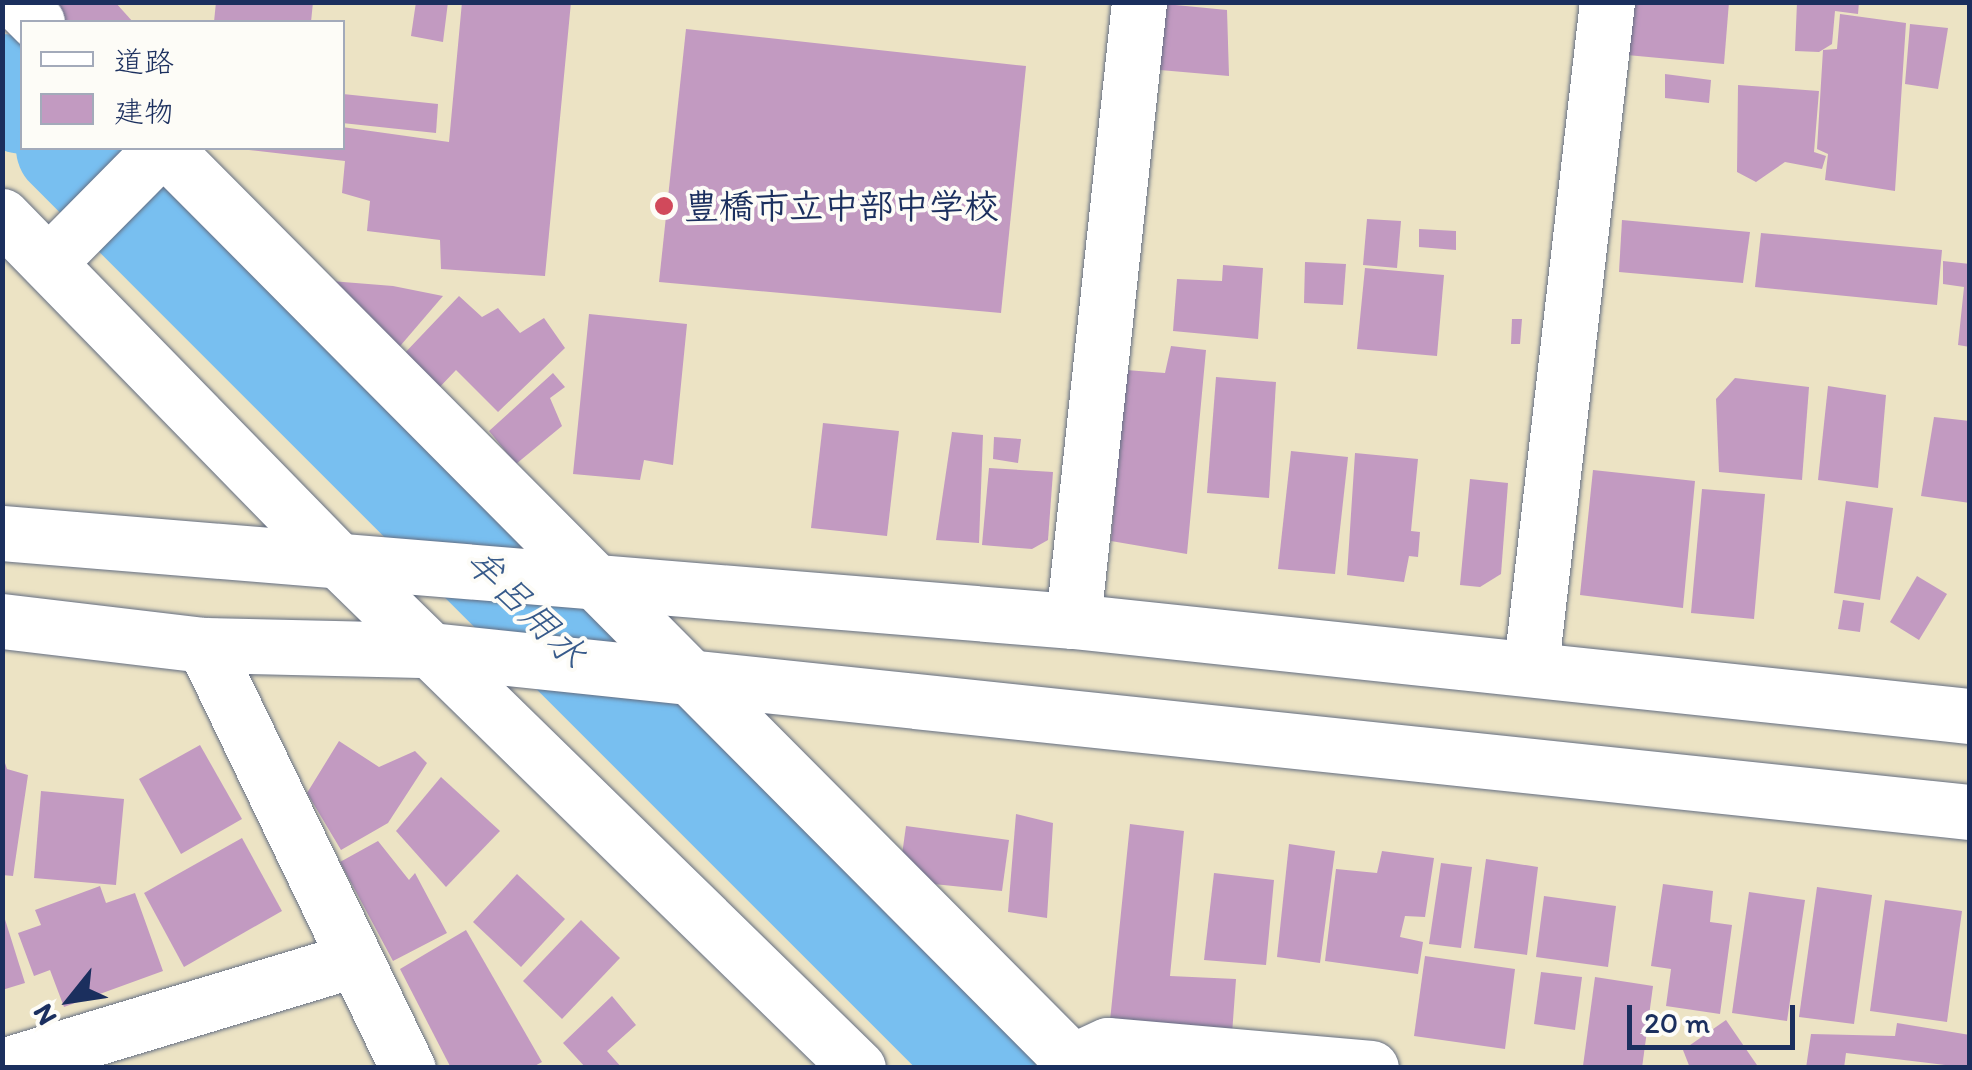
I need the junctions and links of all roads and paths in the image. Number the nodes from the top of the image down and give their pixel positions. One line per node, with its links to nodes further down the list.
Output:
1 (17, 2): 4 (street)
2 (1140, 2): 12 (street)
3 (1606, 2): 15 (street)
4 (35, 20)
5 (156, 155): 7 (street); 10 (street)
6 (2, 216): 7 (street)
7 (58, 252): 9 (street)
8 (2, 532): 9 (street)
9 (340, 562): 10 (street); 14 (street)
10 (571, 580): 12 (street); 16 (street)
11 (2, 621): 13 (street)
12 (1073, 621): 15 (street)
13 (204, 645): 14 (street); 19 (street)
14 (431, 650): 16 (street); 23 (street)
15 (1531, 666): 17 (street)
16 (671, 679): 18 (street); 21 (street)
17 (1970, 716)
18 (1970, 812)
19 (354, 960): 20 (street); 22 (street)
20 (25, 1063)
21 (1076, 1064): 24 (street)
22 (408, 1068)
23 (858, 1068)
24 (1371, 1068)

